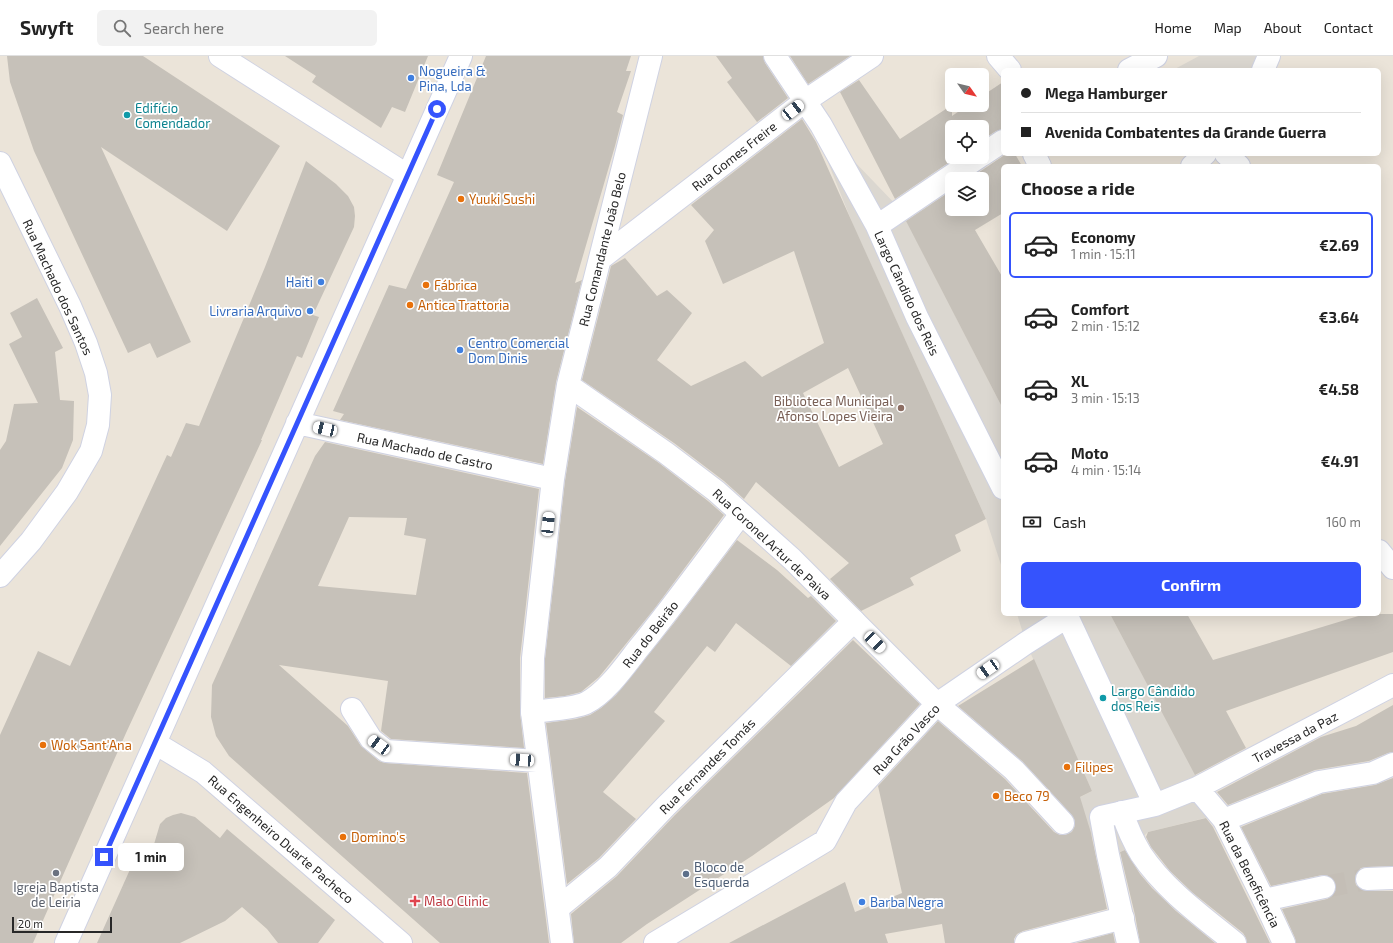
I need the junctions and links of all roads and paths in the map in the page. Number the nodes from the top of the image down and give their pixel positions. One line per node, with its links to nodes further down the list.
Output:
1 (220, 56): 19 (street)
2 (461, 56): 19 (street)
3 (651, 56): 21 (street, Rua Comandante João Belo)
4 (775, 56): 10 (street, Largo Cândido dos Reis)
5 (872, 56): 10 (street, Rua Gomes Freire)
6 (1156, 56): 8 (street)
7 (1269, 56): 9 (street)
8 (1133, 68)
9 (1264, 68)
10 (805, 101): 20 (street, Largo Cândido dos Reis); 21 (street, Rua Gomes Freire)
11 (1001, 141): 12 (street)
12 (989, 150)
13 (1203, 156): 17 (street)
14 (1228, 156): 18 (street)
15 (0, 163): 29 (street, Rua Machado dos Santos)
16 (969, 164): 20 (street)
17 (1194, 164)
18 (1237, 164)
19 (407, 175): 23 (street)
20 (877, 226): 25 (street, Largo Cândido dos Reis)
21 (600, 259): 22 (street, Rua Comandante João Belo)
22 (568, 385): 24 (street, Rua Comandante João Belo); 26 (street, Rua Coronel Artur de Paiva)
23 (297, 423): 24 (street, Rua Machado de Castro); 37 (street)
24 (552, 479): 36 (street, Rua Comandante João Belo)
25 (1001, 484)
26 (741, 514): 32 (street, Rua Coronel Artur de Paiva); 36 (street, Rua do Beirão)
27 (1381, 553): 28 (street)
28 (1393, 568)
29 (0, 576)
30 (1065, 616): 34 (street, Rua Grão Vasco)
31 (1066, 616): 41 (street)
32 (854, 622): 34 (street, Rua Coronel Artur de Paiva); 49 (street, Rua Fernandes Tomás)
33 (1393, 685): 40 (street, Travessa da Paz)
34 (937, 704): 44 (street, Rua Coronel Artur de Paiva); 54 (street, Rua Grão Vasco)
35 (352, 709): 38 (street)
36 (532, 712): 38 (street, Rua Comandante João Belo)
37 (155, 743): 51 (street); 52 (street, Rua Engenheiro Duarte Pacheco)
38 (538, 760): 49 (street, Rua Comandante João Belo)
39 (1393, 764): 43 (street)
40 (1197, 788): 41 (street); 43 (street, Rua da Beneficência)
41 (1155, 805): 42 (street)
42 (1122, 812): 50 (street); 57 (street)
43 (1224, 820): 48 (street, Rua da Beneficência)
44 (1062, 823)
45 (1393, 878): 46 (street)
46 (1367, 879)
47 (1324, 887): 48 (street)
48 (1264, 900): 58 (street, Rua da Beneficência)
49 (558, 908): 53 (street, Rua Comandante João Belo)
50 (1123, 918): 55 (street); 56 (street)
51 (66, 943)
52 (401, 943)
53 (562, 943)
54 (655, 943)
55 (1026, 943)
56 (1128, 943)
57 (1235, 943)
58 (1284, 943)

